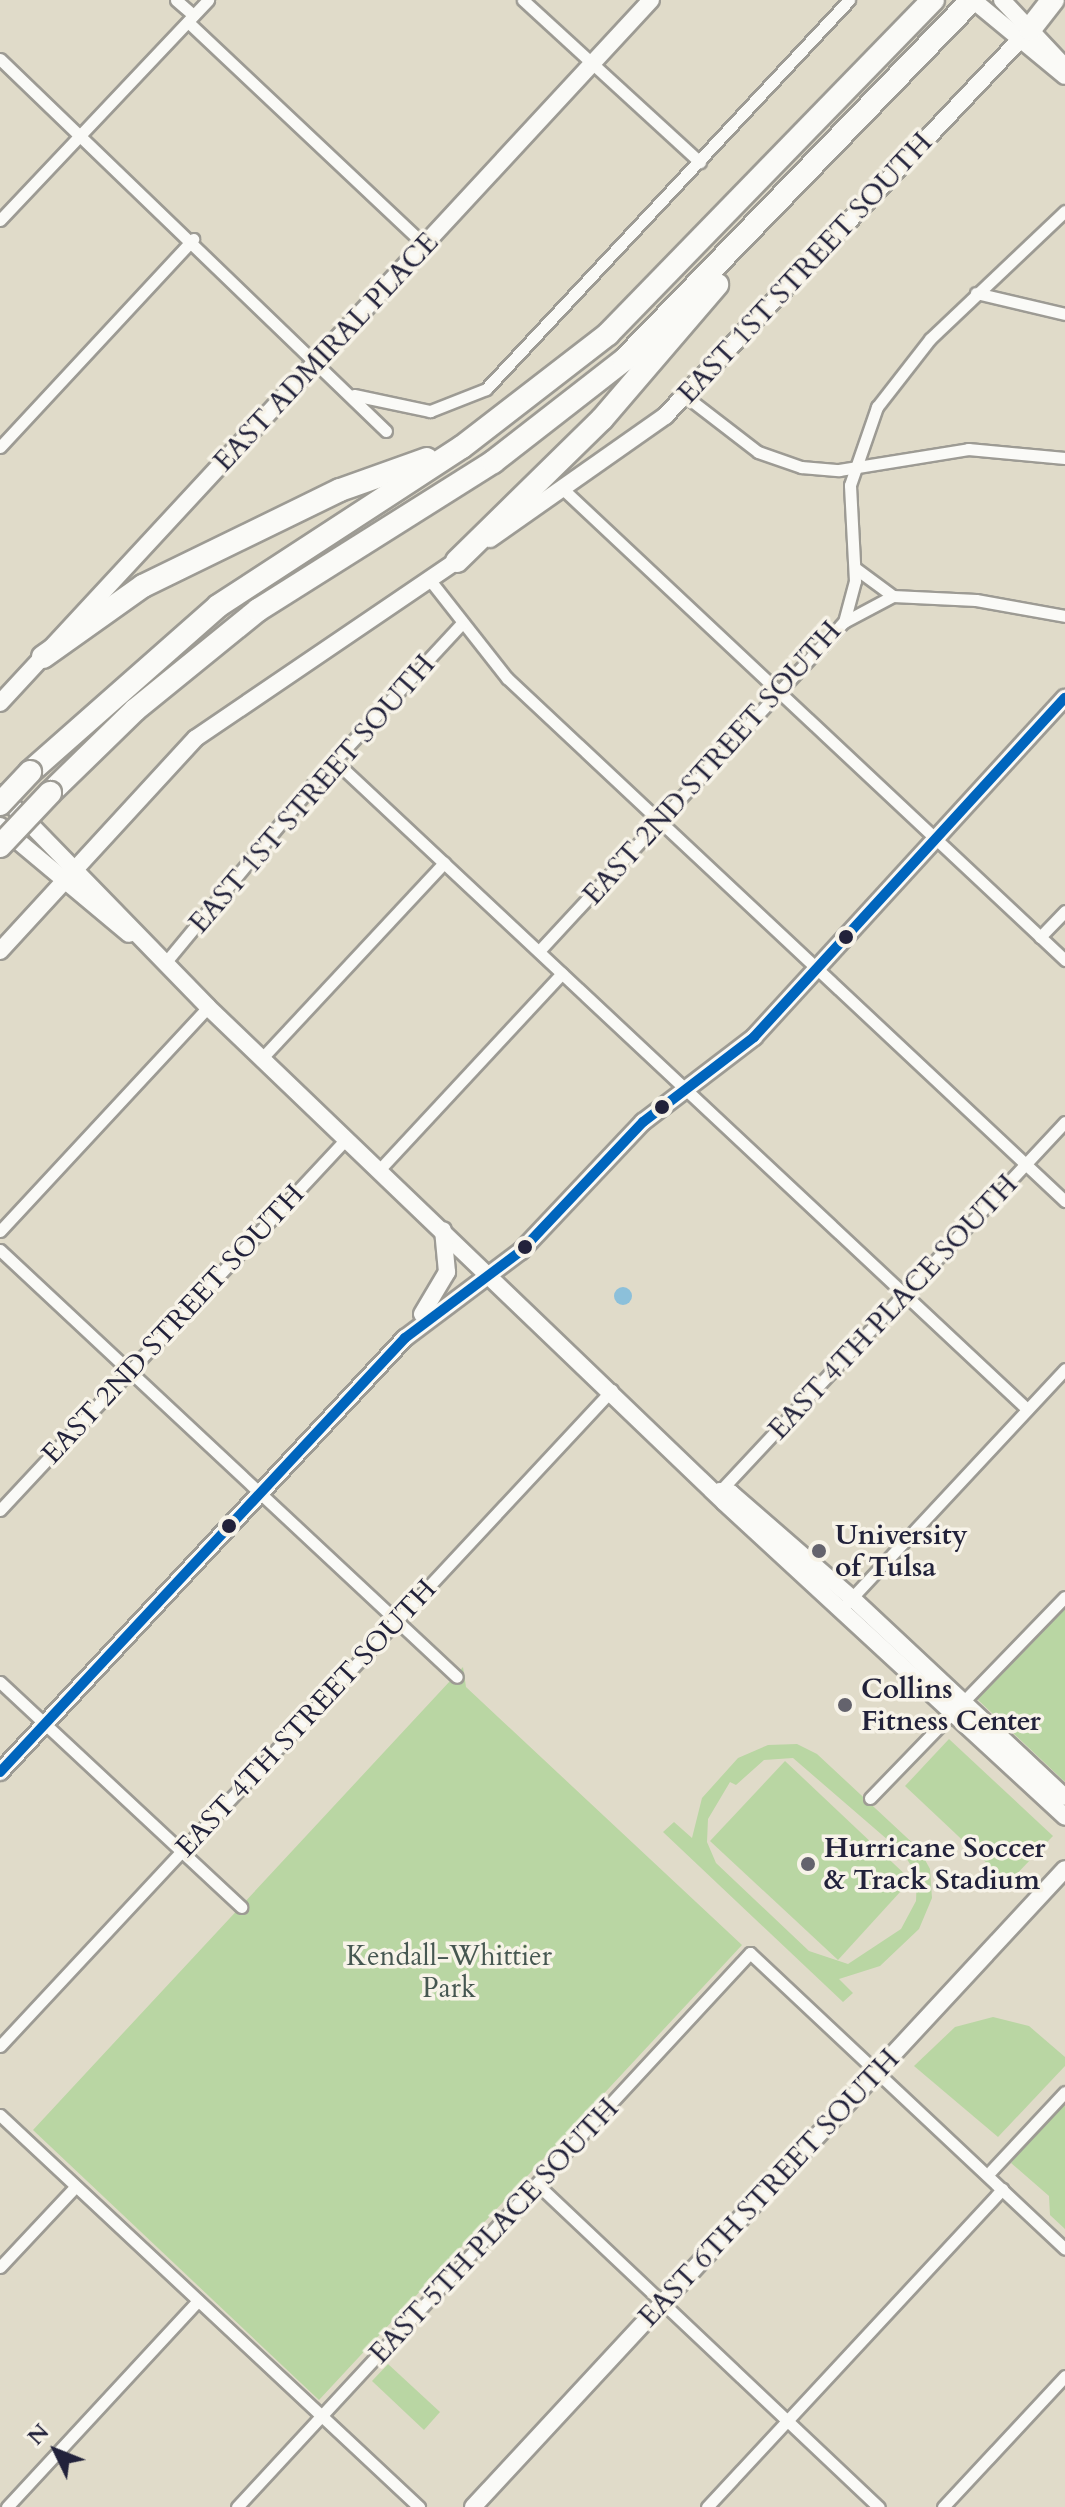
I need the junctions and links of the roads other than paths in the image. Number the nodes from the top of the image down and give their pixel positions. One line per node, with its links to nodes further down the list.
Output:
1 (176, 0): 10 (street)
2 (208, 0): 10 (street)
3 (523, 0): 13 (street)
4 (651, 0): 13 (street, EAST ADMIRAL PLACE)
5 (849, 0): 17 (street)
6 (933, 0): 30 (highway)
7 (973, 0): 11 (street); 19 (highway)
8 (1002, 0): 11 (street)
9 (1053, 0): 11 (highway)
10 (190, 18): 16 (street); 22 (street)
11 (1021, 27): 14 (street); 15 (street); 27 (street, EAST 1ST STREET SOUTH)
12 (0, 59): 16 (street)
13 (593, 64): 17 (street); 22 (street, EAST ADMIRAL PLACE)
14 (1065, 67)
15 (1065, 76)
16 (80, 134): 20 (street); 21 (street)
17 (700, 162): 26 (street)
18 (1065, 211): 23 (street, EAST 2ND STREET SOUTH)
19 (764, 219): 34 (highway); 51 (highway, bridge)
20 (0, 220)
21 (193, 239): 25 (street); 29 (street)
22 (426, 246): 25 (street, EAST ADMIRAL PLACE)
23 (976, 293): 24 (street); 32 (street, EAST 2ND STREET SOUTH)
24 (1065, 314)
25 (320, 360): 26 (street); 41 (street, EAST ADMIRAL PLACE)
26 (354, 395): 28 (street)
27 (684, 395): 32 (street); 33 (street, EAST 1ST STREET SOUTH)
28 (386, 431)
29 (0, 447)
30 (462, 447): 41 (highway); 47 (highway, bridge)
31 (1065, 458): 32 (street)
32 (855, 466): 35 (street, EAST 2ND STREET SOUTH)
33 (565, 491): 34 (street, EAST 1ST STREET SOUTH); 42 (street)
34 (457, 561): 36 (street, EAST 1ST STREET SOUTH)
35 (855, 568): 37 (street); 39 (street, EAST 2ND STREET SOUTH)
36 (429, 579): 40 (street); 53 (street, EAST 1ST STREET SOUTH)
37 (893, 596): 38 (street); 39 (street)
38 (1065, 616)
39 (844, 622): 42 (street, EAST 2ND STREET SOUTH)
40 (460, 625): 45 (street, EAST 1ST STREET SOUTH); 48 (street)
41 (43, 657): 44 (street, EAST ADMIRAL PLACE)
42 (779, 692): 48 (street, EAST 2ND STREET SOUTH); 50 (street)
43 (1065, 698): 50 (street)
44 (0, 703)
45 (335, 761): 52 (street); 61 (street, EAST 1ST STREET SOUTH)
46 (0, 793): 53 (street)
47 (0, 804)
48 (659, 821): 59 (street, EAST 2ND STREET SOUTH); 62 (street)
49 (0, 826): 54 (street)
50 (938, 840): 56 (street); 62 (street)
51 (0, 846)
52 (444, 863): 59 (street); 65 (street)
53 (78, 868): 54 (street, EAST 1ST STREET SOUTH); 57 (street)
54 (63, 885): 57 (street); 58 (street, EAST 1ST STREET SOUTH)
55 (1065, 911): 56 (street)
56 (1040, 937): 60 (street)
57 (141, 941): 61 (street)
58 (0, 951)
59 (539, 951): 63 (street)
60 (1065, 960)
61 (165, 963): 64 (street)
62 (818, 970): 66 (street); 69 (street)
63 (562, 973): 66 (street); 70 (street)
64 (208, 1007): 65 (street); 73 (street)
65 (262, 1058): 68 (street)
66 (685, 1088): 75 (street); 76 (street)
67 (1065, 1122): 69 (street, EAST 4TH PLACE SOUTH)
68 (347, 1138): 70 (street); 79 (street, EAST 2ND STREET SOUTH)
69 (1026, 1164): 71 (street); 76 (street, EAST 4TH PLACE SOUTH)
70 (380, 1169): 72 (street)
71 (1065, 1201)
72 (442, 1228): 75 (street); 77 (street)
73 (0, 1231)
74 (0, 1250): 79 (street)
75 (491, 1273): 77 (street); 80 (street)
76 (904, 1294): 81 (street); 82 (street, EAST 4TH PLACE SOUTH)
77 (405, 1338): 83 (street)
78 (1065, 1369): 81 (street)
79 (129, 1371): 83 (street); 84 (street, EAST 2ND STREET SOUTH)
80 (612, 1390): 82 (street); 87 (street, EAST 4TH STREET SOUTH)
81 (1027, 1409): 86 (street)
82 (720, 1491): 86 (street)
83 (259, 1493): 87 (street); 91 (street)
84 (0, 1510)
85 (1065, 1597): 90 (street)
86 (846, 1604): 90 (street)
87 (397, 1621): 88 (street); 96 (street, EAST 4TH STREET SOUTH)
88 (457, 1677)
89 (0, 1682): 91 (street)
90 (958, 1703): 93 (street); 94 (street); 95 (street)
91 (45, 1724): 92 (street); 96 (street)
92 (0, 1772)
93 (1065, 1797)
94 (870, 1798)
95 (1065, 1817)
96 (181, 1852): 98 (street); 99 (street, EAST 4TH STREET SOUTH)
97 (1065, 1869): 100 (street, EAST 6TH STREET SOUTH)
98 (241, 1907)
99 (0, 2046)
100 (876, 2072): 104 (street, EAST 5TH PLACE SOUTH); 106 (street); 110 (street, EAST 6TH STREET SOUTH)
101 (1065, 2092): 103 (street)
102 (0, 2115): 105 (street)
103 (991, 2171)
104 (538, 2185): 110 (street); 112 (street, EAST 5TH PLACE SOUTH)
105 (75, 2187): 108 (street); 109 (street)
106 (1002, 2189): 107 (street); 113 (street)
107 (1065, 2249)
108 (0, 2267)
109 (198, 2301): 112 (street); 114 (street)
110 (662, 2303): 113 (street); 117 (street, EAST 6TH STREET SOUTH)
111 (1065, 2376): 120 (street)
112 (322, 2416): 115 (street, EAST 5TH PLACE SOUTH); 116 (street)
113 (787, 2421): 118 (street); 119 (street)
114 (7, 2507)
115 (237, 2507)
116 (419, 2507)
117 (473, 2507)
118 (707, 2507)
119 (879, 2507)
120 (943, 2507)

